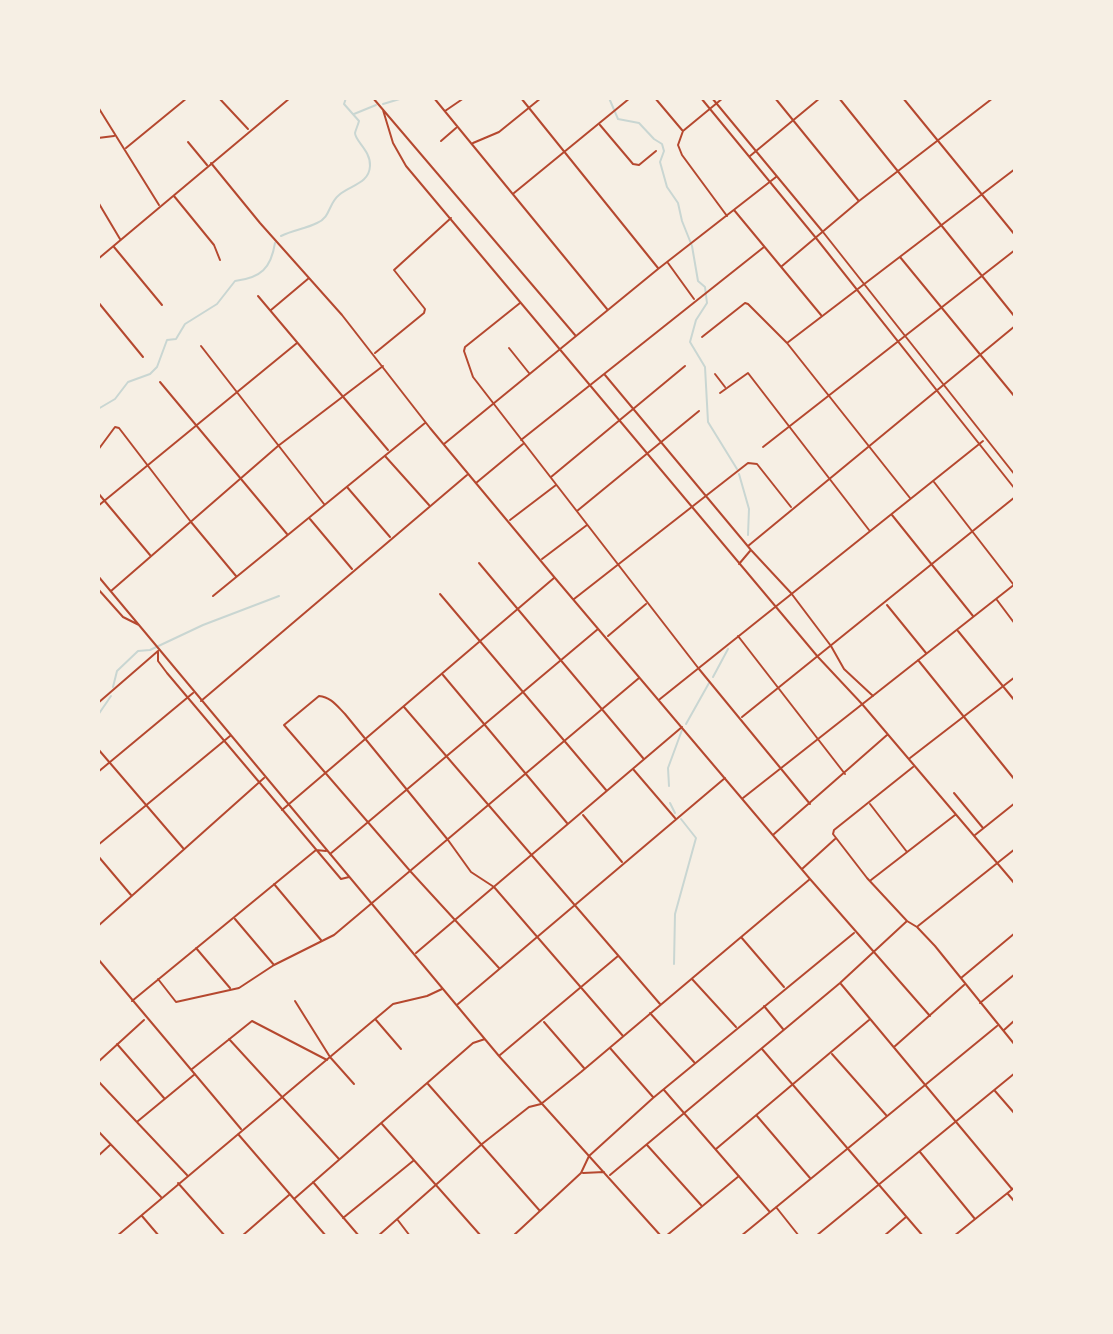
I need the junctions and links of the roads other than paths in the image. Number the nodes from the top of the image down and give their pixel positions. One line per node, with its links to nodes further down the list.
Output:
1 (187, 98): 38 (street)
2 (219, 98): 30 (street)
3 (290, 98): 30 (street)
4 (373, 98): 25 (street)
5 (434, 98): 26 (street)
6 (467, 98): 26 (street)
7 (521, 98): 23 (street)
8 (541, 98): 23 (street)
9 (655, 98): 31 (street)
10 (701, 98): 24 (street)
11 (712, 98): 20 (street)
12 (723, 98): 20 (street)
13 (775, 98): 27 (street)
14 (820, 98): 27 (street)
15 (839, 98): 45 (street)
16 (903, 98): 36 (street)
17 (983, 98): 21 (street)
18 (993, 98): 21 (street)
19 (628, 99): 28 (street)
20 (717, 103): 24 (street); 39 (street)
21 (987, 103): 36 (street)
22 (98, 107): 32 (street)
23 (529, 108): 37 (street); 41 (street)
24 (710, 109): 31 (street); 42 (street)
25 (383, 110): 56 (street); 86 (street)
26 (444, 111): 29 (street)
27 (793, 120): 39 (street); 51 (street)
28 (598, 124): 40 (street); 41 (street)
29 (457, 127): 34 (street); 37 (street)
30 (250, 131): 43 (street)
31 (683, 131): 55 (street)
32 (116, 136): 33 (street); 38 (street)
33 (98, 138)
34 (441, 141)
35 (188, 142): 43 (street)
36 (939, 142): 45 (street); 48 (street)
37 (471, 144): 50 (street)
38 (125, 148): 53 (street)
39 (757, 150): 42 (street); 46 (street)
40 (656, 151)
41 (563, 153): 50 (street); 70 (street)
42 (749, 156): 47 (street)
43 (210, 164): 49 (street); 72 (street)
44 (1015, 169): 48 (street)
45 (898, 173): 51 (street); 57 (street)
46 (777, 177): 47 (street); 58 (street)
47 (770, 182): 54 (street); 60 (street)
48 (981, 193): 57 (street); 59 (street)
49 (173, 195): 53 (street); 67 (street)
50 (512, 195): 81 (street)
51 (859, 201): 58 (street)
52 (98, 202): 61 (street)
53 (160, 206): 61 (street)
54 (734, 210): 55 (street); 63 (street)
55 (727, 216): 68 (street)
56 (451, 218): 78 (street); 95 (street)
57 (939, 225): 65 (street); 71 (street)
58 (823, 232): 60 (street); 73 (street)
59 (1015, 235)
60 (816, 238): 69 (street); 74 (street)
61 (120, 240): 62 (street)
62 (113, 246): 66 (street); 79 (street)
63 (764, 247): 69 (street); 76 (street)
64 (1015, 250): 71 (street)
65 (899, 256): 73 (street); 80 (street)
66 (98, 259)
67 (220, 260)
68 (668, 263): 70 (street); 76 (street)
69 (782, 266): 83 (street)
70 (658, 269): 81 (street)
71 (981, 277): 80 (street); 84 (street)
72 (310, 278): 82 (street); 95 (street)
73 (863, 284): 74 (street); 88 (street)
74 (856, 289): 83 (street); 89 (street)
75 (258, 296): 82 (street)
76 (695, 300): 102 (street)
77 (98, 302): 97 (street)
78 (520, 303): 94 (street); 113 (street)
79 (162, 305)
80 (941, 307): 88 (street); 96 (street)
81 (608, 310): 86 (street)
82 (270, 311): 90 (street)
83 (822, 316): 91 (street)
84 (1015, 317)
85 (1015, 326): 96 (street)
86 (576, 336): 94 (street)
87 (702, 337): 91 (street)
88 (904, 337): 89 (street); 104 (street)
89 (897, 342): 108 (street); 110 (street)
90 (297, 343): 107 (street); 111 (street)
91 (787, 343): 110 (street)
92 (201, 346): 107 (street)
93 (509, 348): 100 (street)
94 (560, 350): 100 (street); 105 (street)
95 (374, 354): 98 (street)
96 (980, 355): 104 (street); 112 (street)
97 (143, 357)
98 (384, 365): 111 (street); 117 (street)
99 (685, 366): 114 (street)
100 (529, 373): 113 (street)
101 (715, 374): 106 (street)
102 (605, 375): 105 (street); 114 (street)
103 (160, 382): 118 (street)
104 (943, 386): 108 (street); 120 (street)
105 (591, 387): 116 (street); 121 (street)
106 (726, 388): 109 (street); 119 (street)
107 (236, 390): 118 (street); 125 (street)
108 (936, 392): 124 (street); 127 (street)
109 (720, 393)
110 (829, 396): 119 (street); 127 (street)
111 (341, 397): 125 (street); 129 (street)
112 (1015, 397)
113 (494, 404): 121 (street); 123 (street)
114 (634, 409): 116 (street); 122 (street)
115 (699, 411): 122 (street)
116 (620, 420): 130 (street); 135 (street)
117 (426, 423): 123 (street); 129 (street)
118 (194, 425): 132 (street); 137 (street)
119 (789, 426): 126 (street); 136 (street)
120 (985, 439): 124 (street); 134 (street)
121 (523, 442): 135 (street); 139 (street)
122 (662, 442): 130 (street); 144 (street)
123 (444, 445): 133 (street)
124 (978, 445): 138 (street); 142 (street)
125 (278, 446): 137 (street); 148 (street)
126 (763, 447)
127 (868, 447): 136 (street); 146 (street)
128 (98, 450): 132 (street)
129 (389, 451): 131 (street)
130 (648, 453): 151 (street); 153 (street)
131 (385, 455): 141 (street); 150 (street)
132 (146, 465): 147 (street); 157 (street)
133 (468, 474): 139 (street); 150 (street)
134 (1015, 475)
135 (551, 478): 140 (street)
136 (828, 479): 152 (street); 159 (street)
137 (240, 480): 157 (street); 161 (street)
138 (933, 481): 146 (street); 160 (street)
139 (476, 483): 156 (street)
140 (556, 485): 153 (street); 156 (street)
141 (347, 487): 148 (street); 162 (street)
142 (1015, 489)
143 (98, 493): 147 (street)
144 (705, 496): 151 (street); 152 (street); 163 (street)
145 (1015, 497): 160 (street)
146 (910, 499): 154 (street)
147 (104, 501): 149 (street); 165 (street)
148 (324, 505): 155 (street)
149 (98, 506)
150 (430, 506): 162 (street)
151 (692, 506): 168 (street); 169 (street)
152 (792, 508): 163 (street)
153 (577, 512): 158 (street)
154 (892, 514): 159 (street); 170 (street)
155 (309, 518): 161 (street); 171 (street)
156 (509, 521): 166 (street)
157 (191, 522): 165 (street); 173 (street)
158 (587, 525): 166 (street); 168 (street)
159 (870, 531): 178 (street)
160 (973, 532): 170 (street); 175 (street)
161 (288, 535): 173 (street)
162 (391, 538): 171 (street)
163 (748, 546): 164 (street)
164 (751, 550): 169 (street); 178 (street)
165 (151, 556): 177 (street)
166 (541, 560): 174 (street)
167 (479, 563): 186 (street)
168 (617, 564): 181 (street); 184 (street)
169 (739, 564): 185 (street)
170 (933, 565): 183 (street); 187 (street)
171 (353, 570): 212 (street)
172 (98, 576): 177 (street)
173 (237, 577): 180 (street)
174 (555, 578): 181 (street); 186 (street)
175 (1014, 584): 182 (street)
176 (98, 589): 189 (street)
177 (111, 591): 189 (street)
178 (791, 593): 185 (street); 195 (street)
179 (440, 594): 194 (street)
180 (213, 596)
181 (574, 599): 190 (street)
182 (996, 599): 187 (street); 188 (street)
183 (885, 603): 195 (street); 197 (street)
184 (647, 604): 193 (street); 201 (street)
185 (775, 606): 192 (street); 198 (street)
186 (517, 609): 194 (street); 199 (street)
187 (973, 617): 191 (street)
188 (1015, 624)
189 (140, 625): 196 (street)
190 (599, 629): 193 (street); 199 (street)
191 (957, 630): 197 (street); 205 (street)
192 (738, 636): 201 (street); 206 (street)
193 (606, 637): 203 (street)
194 (479, 642): 202 (street); 208 (street)
195 (831, 646): 198 (street); 209 (street)
196 (158, 649): 207 (street); 210 (street); 214 (street)
197 (927, 654): 200 (street)
198 (818, 657): 206 (street); 215 (street)
199 (560, 660): 208 (street); 217 (street)
200 (918, 660): 209 (street); 218 (street)
201 (699, 669): 211 (street); 219 (street)
202 (442, 674): 216 (street); 220 (street)
203 (640, 677): 211 (street); 217 (street)
204 (1015, 677): 205 (street)
205 (1003, 686): 213 (street); 218 (street)
206 (778, 689): 219 (street); 225 (street)
207 (194, 692): 210 (street); 212 (street)
208 (522, 692): 220 (street); 227 (street)
209 (873, 696): 215 (street)
210 (187, 698): 226 (street); 232 (street)
211 (659, 699): 221 (street)
212 (201, 701): 223 (street)
213 (1015, 701)
214 (98, 703)
215 (862, 704): 222 (street); 225 (street)
216 (404, 707): 224 (street); 229 (street)
217 (602, 709): 227 (street); 230 (street)
218 (964, 716): 231 (street); 242 (street)
219 (741, 718): 234 (street)
220 (483, 725): 229 (street); 238 (street)
221 (683, 726): 230 (street); 241 (street)
222 (888, 734): 231 (street); 239 (street)
223 (231, 735): 226 (street); 240 (street)
224 (366, 738): 237 (street); 237 (street); 244 (street)
225 (817, 740): 234 (street); 239 (street)
226 (223, 741): 243 (street); 251 (street)
227 (564, 742): 238 (street); 245 (street)
228 (98, 749): 232 (street)
229 (445, 756): 244 (street); 253 (street)
230 (644, 759): 235 (street)
231 (909, 759): 233 (street)
232 (110, 763): 236 (street); 251 (street)
233 (914, 766): 248 (street); 256 (street)
234 (781, 768): 247 (street); 250 (street)
235 (633, 769): 245 (street); 257 (street)
236 (98, 772)
237 (327, 773): 252 (street); 258 (street)
238 (526, 774): 253 (street); 259 (street)
239 (845, 774): 250 (street)
240 (266, 777): 243 (street); 252 (street)
241 (725, 777): 247 (street); 257 (street)
242 (1015, 780)
243 (259, 783): 254 (street); 266 (street)
244 (407, 788): 258 (street); 264 (street)
245 (607, 791): 255 (street)
246 (954, 793): 260 (street)
247 (743, 798): 261 (street)
248 (869, 803): 263 (street); 270 (street)
249 (1015, 803): 260 (street)
250 (810, 804): 261 (street)
251 (146, 805): 265 (street); 266 (street)
252 (289, 805): 254 (street); 269 (street)
253 (489, 805): 264 (street); 271 (street)
254 (282, 810): 268 (street)
255 (582, 813): 259 (street); 273 (street)
256 (955, 814): 262 (street); 270 (street)
257 (675, 819): 273 (street)
258 (369, 822): 269 (street); 276 (street)
259 (569, 824): 271 (street)
260 (984, 829): 262 (street)
261 (773, 835): 275 (street)
262 (974, 836): 274 (street)
263 (836, 839): 275 (street); 279 (street)
264 (448, 840): 276 (street); 282 (street)
265 (98, 845)
266 (184, 848): 283 (street)
267 (1015, 849): 274 (street)
268 (316, 850): 269 (street); 277 (street); 280 (street)
269 (328, 852): 277 (street)
270 (907, 852): 279 (street)
271 (533, 855): 282 (street); 284 (street)
272 (98, 856): 283 (street)
273 (623, 863): 284 (street)
274 (998, 863): 281 (street); 290 (street)
275 (802, 869): 278 (street)
276 (411, 872): 285 (street); 287 (street)
277 (349, 877): 285 (street)
278 (810, 879): 291 (street); 294 (street)
279 (870, 881): 288 (street)
280 (273, 883): 286 (street); 295 (street)
281 (1015, 884)
282 (494, 887): 287 (street); 293 (street)
283 (132, 895): 289 (street)
284 (574, 904): 293 (street); 299 (street)
285 (371, 905): 295 (street); 298 (street)
286 (234, 918): 296 (street); 302 (street)
287 (455, 919): 298 (street); 304 (street)
288 (907, 921): 290 (street); 297 (street)
289 (98, 926)
290 (917, 927): 306 (street)
291 (856, 931): 297 (street); 312 (street)
292 (1015, 933): 306 (street)
293 (537, 936): 304 (street); 311 (street)
294 (741, 937): 308 (street); 312 (street)
295 (323, 942): 302 (street)
296 (196, 948): 307 (street); 313 (street)
297 (873, 952): 309 (street); 322 (street)
298 (414, 955): 314 (street)
299 (618, 956): 311 (street); 319 (street)
300 (98, 959): 301 (street)
301 (102, 963): 303 (street); 315 (street)
302 (274, 965): 313 (street)
303 (98, 966)
304 (499, 968): 318 (street)
305 (1015, 974): 317 (street)
306 (961, 978): 310 (street)
307 (158, 979): 313 (street); 315 (street)
308 (692, 979): 319 (street); 329 (street)
309 (840, 983): 325 (street); 330 (street)
310 (965, 984): 317 (street); 322 (street)
311 (581, 987): 326 (street); 332 (street)
312 (784, 988): 320 (street)
313 (230, 989)
314 (443, 989): 318 (street); 324 (street)
315 (132, 1001): 323 (street)
316 (295, 1001): 343 (street)
317 (980, 1003): 328 (street)
318 (457, 1004): 334 (street)
319 (661, 1005): 321 (street)
320 (763, 1006): 329 (street); 330 (street)
321 (650, 1013): 332 (street); 345 (street)
322 (930, 1016): 337 (street)
323 (146, 1018): 335 (street); 347 (street)
324 (375, 1019): 339 (street); 343 (street)
325 (870, 1019): 337 (street); 341 (street)
326 (542, 1020): 342 (street); 346 (street)
327 (1015, 1020): 331 (street)
328 (998, 1025): 331 (street); 354 (street)
329 (737, 1028): 345 (street)
330 (784, 1030): 340 (street)
331 (1003, 1030): 336 (street)
332 (623, 1036): 338 (street)
333 (229, 1039): 343 (street); 347 (street); 357 (street)
334 (486, 1039): 342 (street); 352 (street)
335 (117, 1044): 344 (street); 359 (street)
336 (1015, 1045)
337 (894, 1047): 354 (street)
338 (610, 1048): 346 (street); 358 (street)
339 (401, 1049)
340 (762, 1049): 353 (street); 361 (street)
341 (831, 1053): 353 (street); 364 (street)
342 (499, 1056): 360 (street)
343 (329, 1058): 351 (street); 357 (street)
344 (98, 1062)
345 (695, 1063): 355 (street)
346 (585, 1069): 360 (street)
347 (191, 1070): 349 (street)
348 (1015, 1073): 356 (street)
349 (195, 1074): 359 (street); 368 (street)
350 (98, 1081): 366 (street)
351 (354, 1084)
352 (428, 1084): 367 (street); 371 (street)
353 (792, 1085): 363 (street); 375 (street)
354 (925, 1085): 364 (street); 365 (street)
355 (664, 1090): 358 (street); 361 (street)
356 (994, 1090): 362 (street); 365 (street)
357 (283, 1098): 368 (street); 379 (street)
358 (653, 1098): 378 (street)
359 (165, 1099): 366 (street)
360 (541, 1104): 371 (street); 378 (street)
361 (685, 1113): 373 (street); 374 (street)
362 (1015, 1114)
363 (757, 1115): 374 (street); 386 (street)
364 (887, 1116): 375 (street)
365 (956, 1121): 376 (street); 391 (street)
366 (138, 1122): 384 (street)
367 (382, 1124): 379 (street); 380 (street)
368 (242, 1130): 370 (street)
369 (98, 1131): 372 (street)
370 (238, 1134): 384 (street); 393 (street)
371 (482, 1144): 390 (street); 399 (street)
372 (111, 1145): 377 (street); 394 (street)
373 (647, 1145): 385 (street); 397 (street)
374 (716, 1149): 383 (street)
375 (848, 1149): 386 (street); 389 (street)
376 (920, 1151): 389 (street); 405 (street)
377 (98, 1156)
378 (589, 1156): 381 (street); 382 (street)
379 (340, 1160): 387 (street)
380 (414, 1160): 390 (street); 403 (street)
381 (604, 1172): 382 (street); 385 (street)
382 (581, 1173): 399 (street)
383 (739, 1175): 397 (street); 400 (street)
384 (188, 1176): 388 (street)
385 (609, 1177): 417 (street)
386 (811, 1179): 398 (street)
387 (313, 1182): 395 (street); 403 (street)
388 (178, 1183): 394 (street); 410 (street)
389 (880, 1184): 402 (street); 421 (street)
390 (435, 1185): 404 (street); 416 (street)
391 (1014, 1188): 392 (street)
392 (1007, 1193): 396 (street); 405 (street)
393 (289, 1194): 395 (street); 411 (street)
394 (162, 1197): 401 (street)
395 (294, 1199): 412 (street)
396 (1015, 1202)
397 (702, 1206): 418 (street)
398 (776, 1207): 400 (street); 420 (street)
399 (541, 1211): 407 (street)
400 (770, 1212): 419 (street)
401 (141, 1215): 408 (street); 409 (street)
402 (907, 1217): 422 (street); 423 (street)
403 (343, 1218): 413 (street)
404 (397, 1219): 414 (street); 415 (street)
405 (975, 1219): 406 (street)
406 (961, 1230): 424 (street); 425 (street)
407 (516, 1235)
408 (117, 1236)
409 (159, 1236)
410 (225, 1236)
411 (242, 1236)
412 (326, 1236)
413 (359, 1236)
414 (378, 1236)
415 (410, 1236)
416 (481, 1236)
417 (661, 1236)
418 (666, 1236)
419 (741, 1236)
420 (799, 1236)
421 (816, 1236)
422 (884, 1236)
423 (923, 1236)
424 (954, 1236)
425 (966, 1236)

